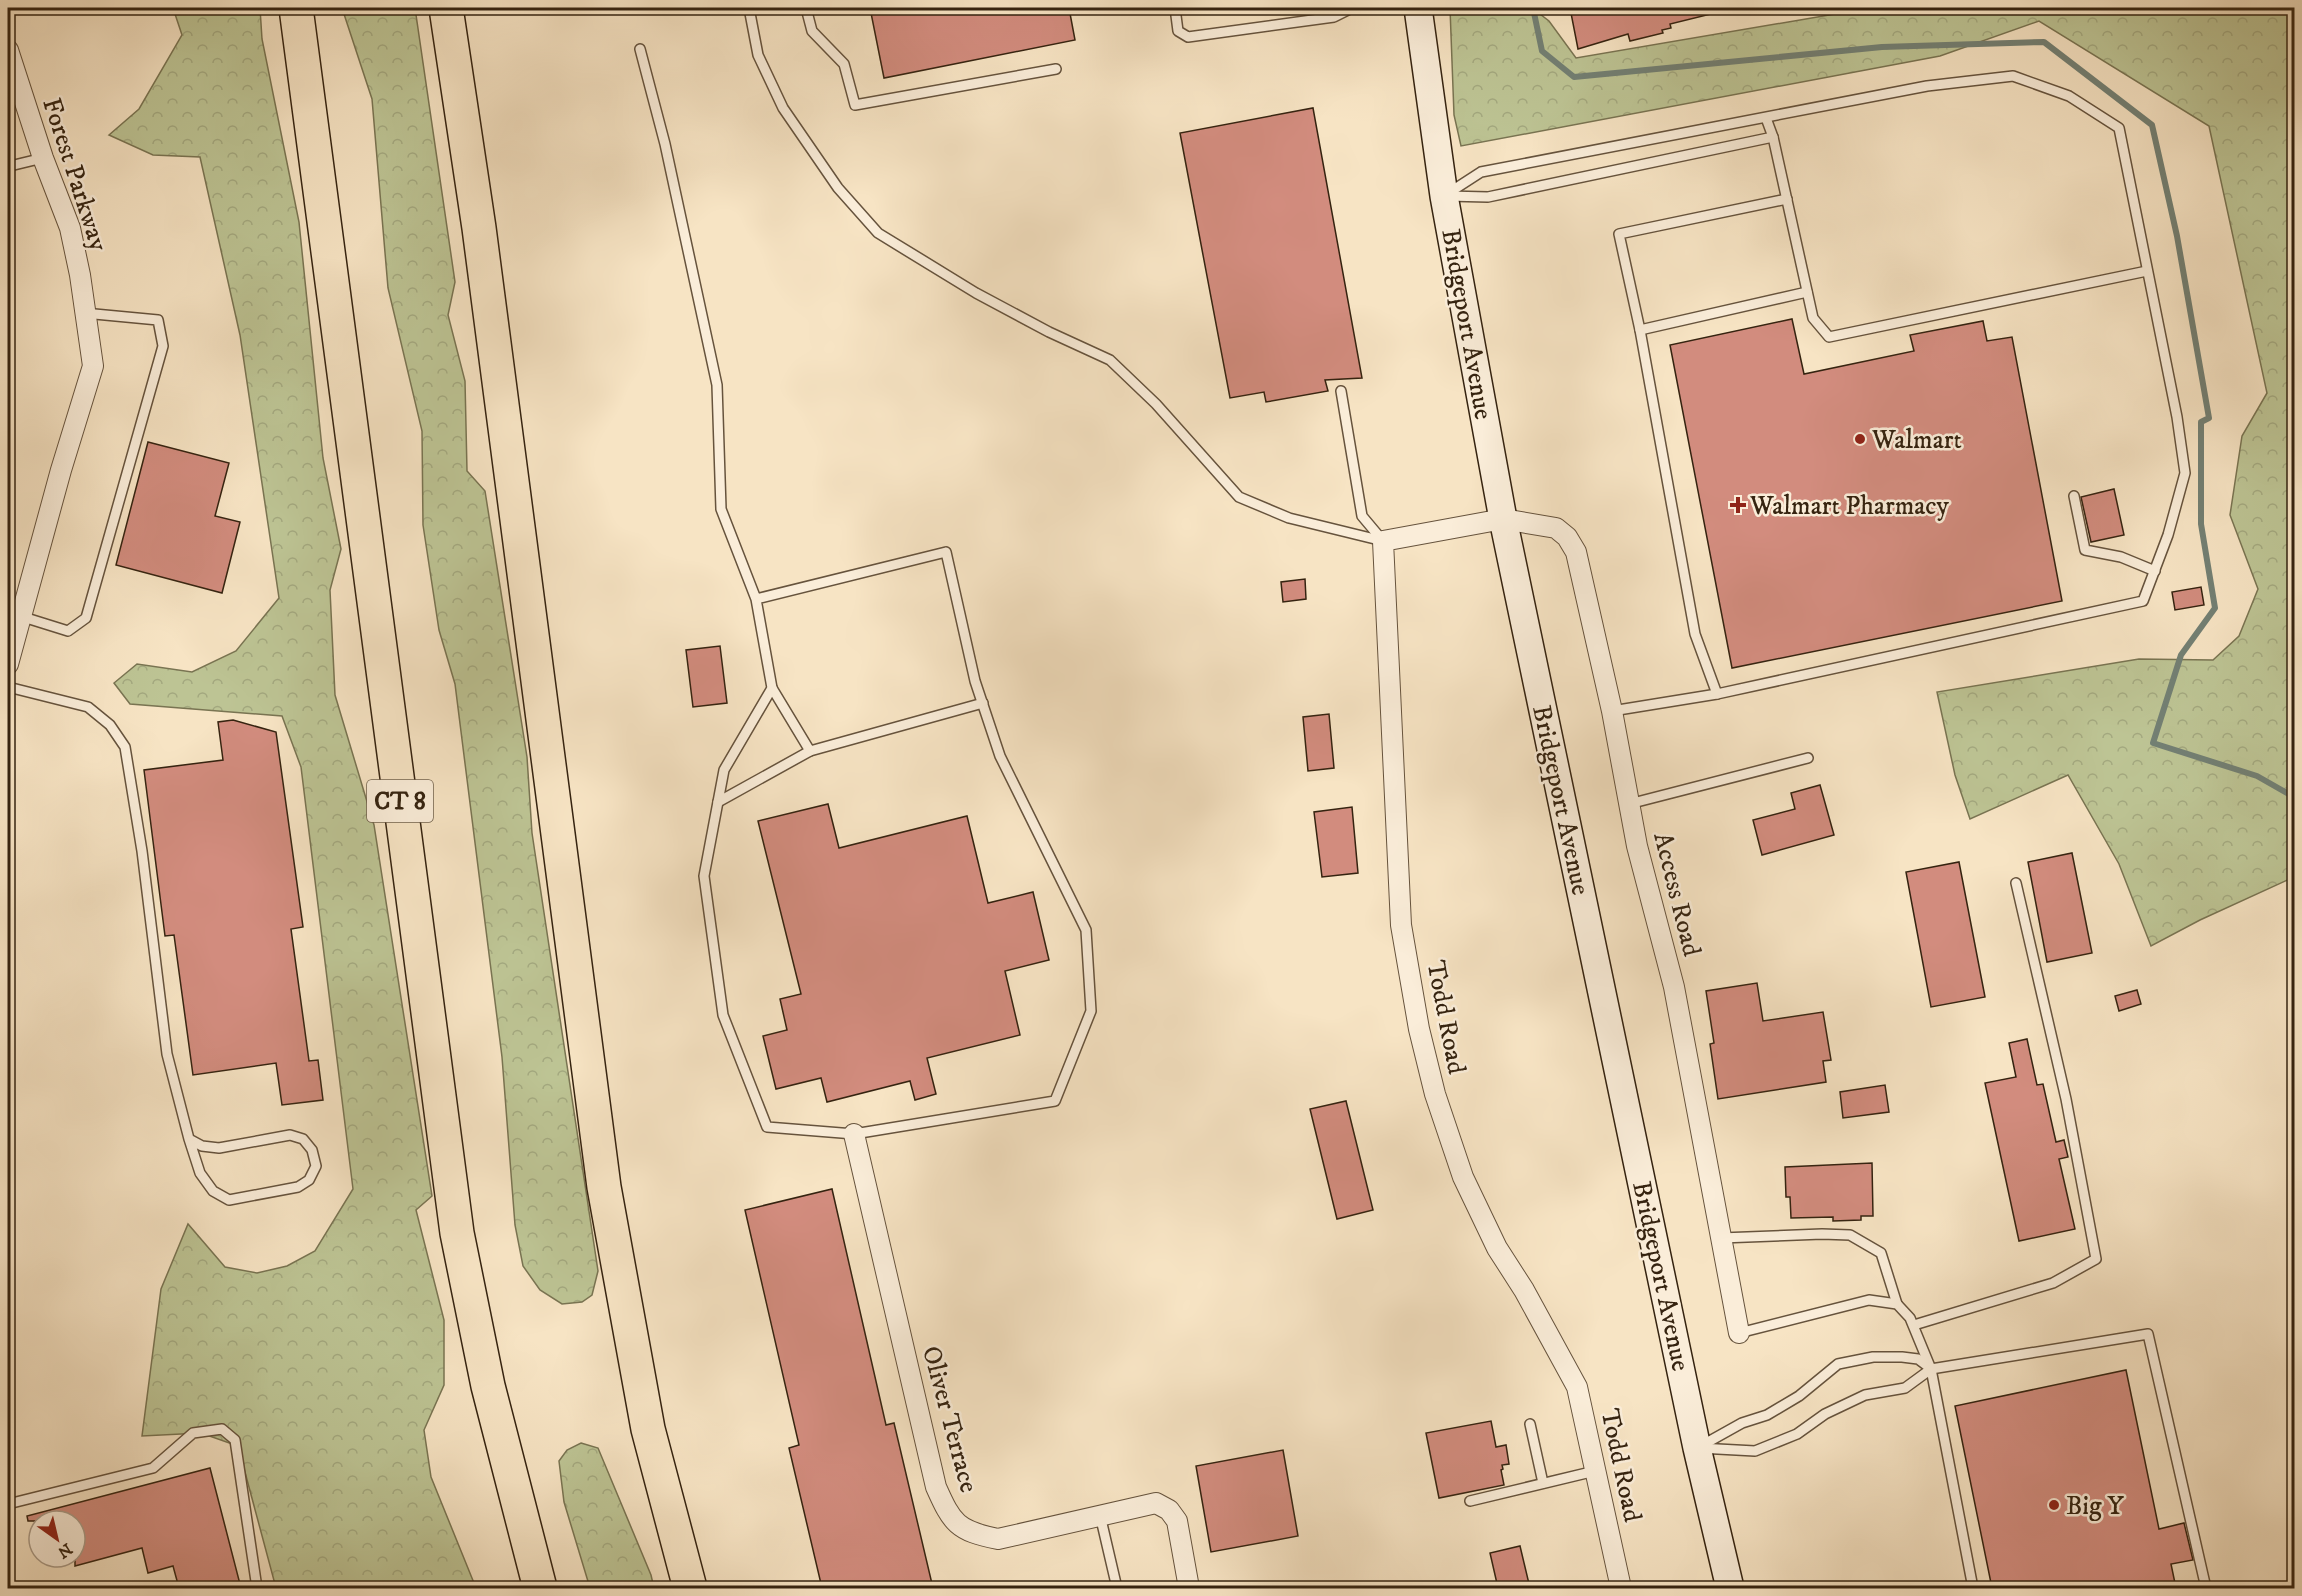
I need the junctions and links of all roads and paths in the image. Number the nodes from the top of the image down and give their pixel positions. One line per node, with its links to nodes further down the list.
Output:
1 (296, 8): 54 (highway, CT 8)
2 (446, 8): 55 (highway)
3 (749, 8): 24 (lane)
4 (806, 8): 10 (lane)
5 (1175, 8): 6 (lane)
6 (1352, 8)
7 (1418, 8): 15 (main road, Bridgeport Avenue)
8 (640, 49): 26 (lane)
9 (8, 50): 13 (street, Forest Parkway)
10 (1056, 69)
11 (1766, 118): 12 (lane); 15 (lane); 17 (lane)
12 (1773, 137): 15 (lane); 16 (lane)
13 (43, 158): 14 (lane); 19 (street, Forest Parkway)
14 (8, 164)
15 (1444, 196): 23 (main road, Bridgeport Avenue)
16 (1787, 199): 18 (lane); 20 (lane)
17 (2147, 271): 18 (lane); 25 (lane)
18 (1807, 292): 20 (lane)
19 (84, 313): 27 (street, Forest Parkway); 27 (lane)
20 (1640, 330): 31 (lane)
21 (1341, 391): 24 (lane)
22 (2074, 496): 25 (lane)
23 (1503, 519): 24 (street); 33 (street, Access Road); 47 (main road, Bridgeport Avenue)
24 (1383, 541): 48 (street, Todd Road)
25 (2155, 572): 31 (lane)
26 (756, 599): 30 (lane); 32 (lane)
27 (20, 616): 28 (street, Forest Parkway)
28 (8, 664)
29 (8, 687): 40 (lane)
30 (772, 688): 34 (lane); 36 (lane)
31 (1717, 694): 33 (lane)
32 (982, 703): 34 (lane); 39 (lane)
33 (1612, 711): 37 (street, Access Road)
34 (810, 751): 36 (lane)
35 (1808, 758): 37 (lane)
36 (718, 802): 39 (lane)
37 (1629, 804): 41 (street, Access Road)
38 (2016, 883): 43 (lane)
39 (854, 1134): 52 (street, Oliver Terrace)
40 (189, 1139): 40 (lane)
41 (1721, 1238): 42 (lane); 44 (street, Access Road)
42 (1897, 1304): 43 (lane); 44 (lane)
43 (1914, 1325): 45 (lane)
44 (1738, 1334)
45 (1931, 1369): 47 (lane); 47 (lane); 60 (lane); 61 (lane)
46 (1530, 1424): 49 (lane)
47 (1697, 1448): 59 (main road, Bridgeport Avenue)
48 (1595, 1471): 49 (lane); 58 (street, Todd Road)
49 (1543, 1483): 50 (lane)
50 (1470, 1501)
51 (8, 1504): 53 (lane)
52 (1100, 1515): 56 (lane); 57 (street, Oliver Terrace)
53 (257, 1588)
54 (540, 1588)
55 (690, 1588)
56 (1117, 1588)
57 (1189, 1588)
58 (1621, 1588)
59 (1730, 1588)
60 (1973, 1588)
61 (2206, 1588)

